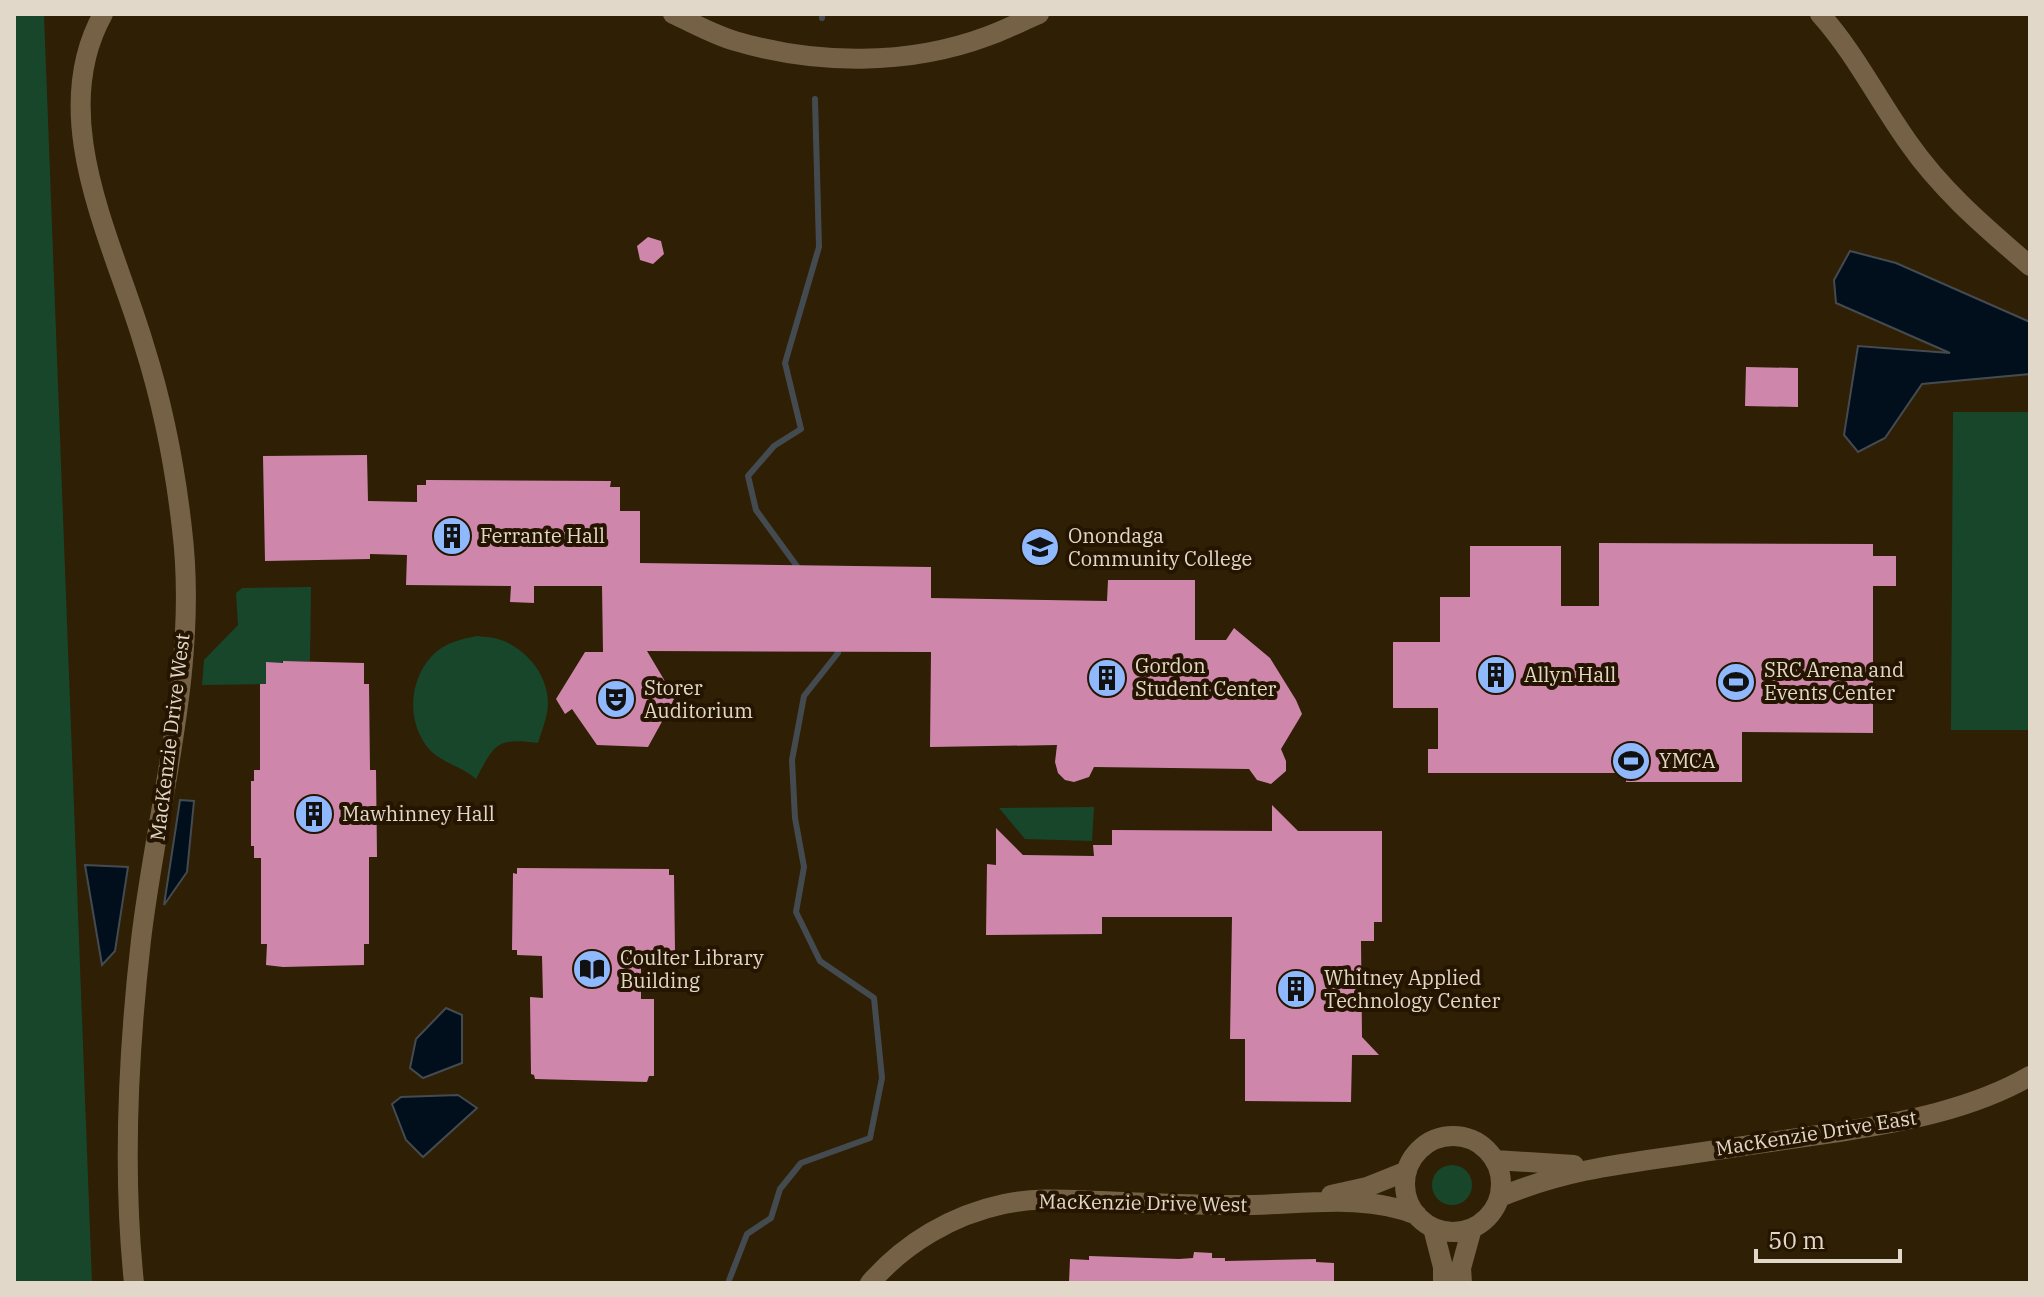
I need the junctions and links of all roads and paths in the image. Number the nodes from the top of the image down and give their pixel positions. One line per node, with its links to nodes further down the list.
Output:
1 (103, 14): 14 (street, MacKenzie Drive West)
2 (673, 14): 3 (street)
3 (1039, 14)
4 (1820, 14): 5 (street)
5 (2030, 266)
6 (2030, 1076): 8 (street, MacKenzie Drive East)
7 (1495, 1160): 8 (street, MacKenzie Drive East); 9 (street); 10 (street)
8 (1596, 1167): 10 (street, MacKenzie Drive East)
9 (1407, 1171): 11 (street, MacKenzie Drive West); 12 (street)
10 (1500, 1197): 13 (street)
11 (1296, 1203): 12 (street, MacKenzie Drive West); 15 (street, MacKenzie Drive West)
12 (1425, 1221): 13 (street); 16 (street)
13 (1472, 1228): 17 (street)
14 (134, 1283)
15 (870, 1283)
16 (1443, 1283)
17 (1462, 1283)

